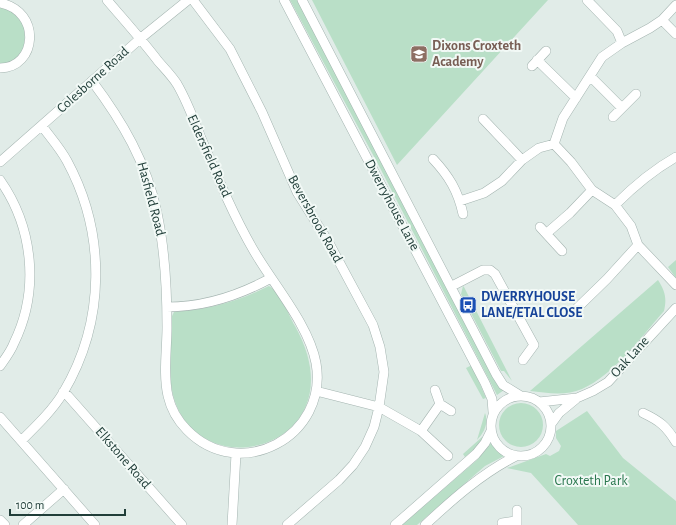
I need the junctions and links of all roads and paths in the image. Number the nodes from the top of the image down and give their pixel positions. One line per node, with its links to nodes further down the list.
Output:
1 (107, 0): 11 (street, Eldersfield Road)
2 (188, 0): 11 (street, Colesborne Road)
3 (193, 0): 50 (street, Beversbrook Road)
4 (284, 0): 52 (street, Dwerryhouse Lane)
5 (302, 0): 37 (street, Dwerryhouse Lane)
6 (586, 0): 12 (street)
7 (0, 3): 14 (street)
8 (676, 6): 9 (street)
9 (662, 20): 10 (street); 12 (street)
10 (676, 34)
11 (141, 38): 16 (street, Colesborne Road); 35 (street, Eldersfield Road)
12 (622, 43): 15 (street)
13 (546, 51): 18 (street)
14 (0, 68)
15 (590, 76): 18 (street); 19 (street)
16 (92, 81): 22 (street, Colesborne Road); 38 (street, Hasfield Road)
17 (636, 94): 19 (street)
18 (576, 98): 23 (street)
19 (622, 108): 20 (street)
20 (613, 117)
21 (483, 119): 26 (street)
22 (42, 126): 27 (street, Colesborne Road); 45 (street)
23 (554, 144): 26 (street); 29 (street)
24 (676, 157): 31 (street)
25 (433, 159): 30 (street)
26 (522, 160): 30 (street)
27 (0, 162)
28 (0, 180): 42 (street)
29 (592, 190): 31 (street); 34 (street)
30 (460, 201): 32 (street)
31 (615, 205): 33 (street)
32 (463, 214)
33 (638, 245): 36 (street); 40 (street)
34 (562, 251)
35 (271, 278): 38 (street); 44 (street, Eldersfield Road)
36 (676, 285)
37 (452, 286): 41 (street); 46 (street, Dwerryhouse Lane)
38 (167, 306): 60 (street, Hasfield Road)
39 (676, 308): 47 (street, Oak Lane)
40 (572, 313)
41 (523, 360)
42 (0, 366)
43 (436, 390): 49 (street)
44 (316, 391): 50 (street); 60 (street)
45 (63, 392): 58 (street); 71 (street, Elkstone Road)
46 (521, 396): 48 (street); 52 (street)
47 (577, 398): 48 (street, Oak Lane); 55 (street, Oak Lane)
48 (539, 402): 55 (street)
49 (440, 404): 51 (street); 56 (street)
50 (379, 407): 56 (street); 73 (street, Beversbrook Road)
51 (451, 411)
52 (493, 412): 57 (street)
53 (643, 413): 59 (street)
54 (0, 417): 58 (street)
55 (551, 424): 62 (street)
56 (421, 431): 61 (street)
57 (491, 431): 62 (street); 74 (street)
58 (21, 441): 63 (street)
59 (676, 442)
60 (236, 454): 72 (street)
61 (448, 456)
62 (516, 456): 75 (street)
63 (64, 489): 69 (street); 70 (street)
64 (516, 510): 67 (street)
65 (0, 520): 68 (street)
66 (502, 523): 67 (street)
67 (517, 523)
68 (5, 525)
69 (23, 525)
70 (95, 525)
71 (182, 525)
72 (232, 525)
73 (287, 525)
74 (394, 525)
75 (425, 525)

